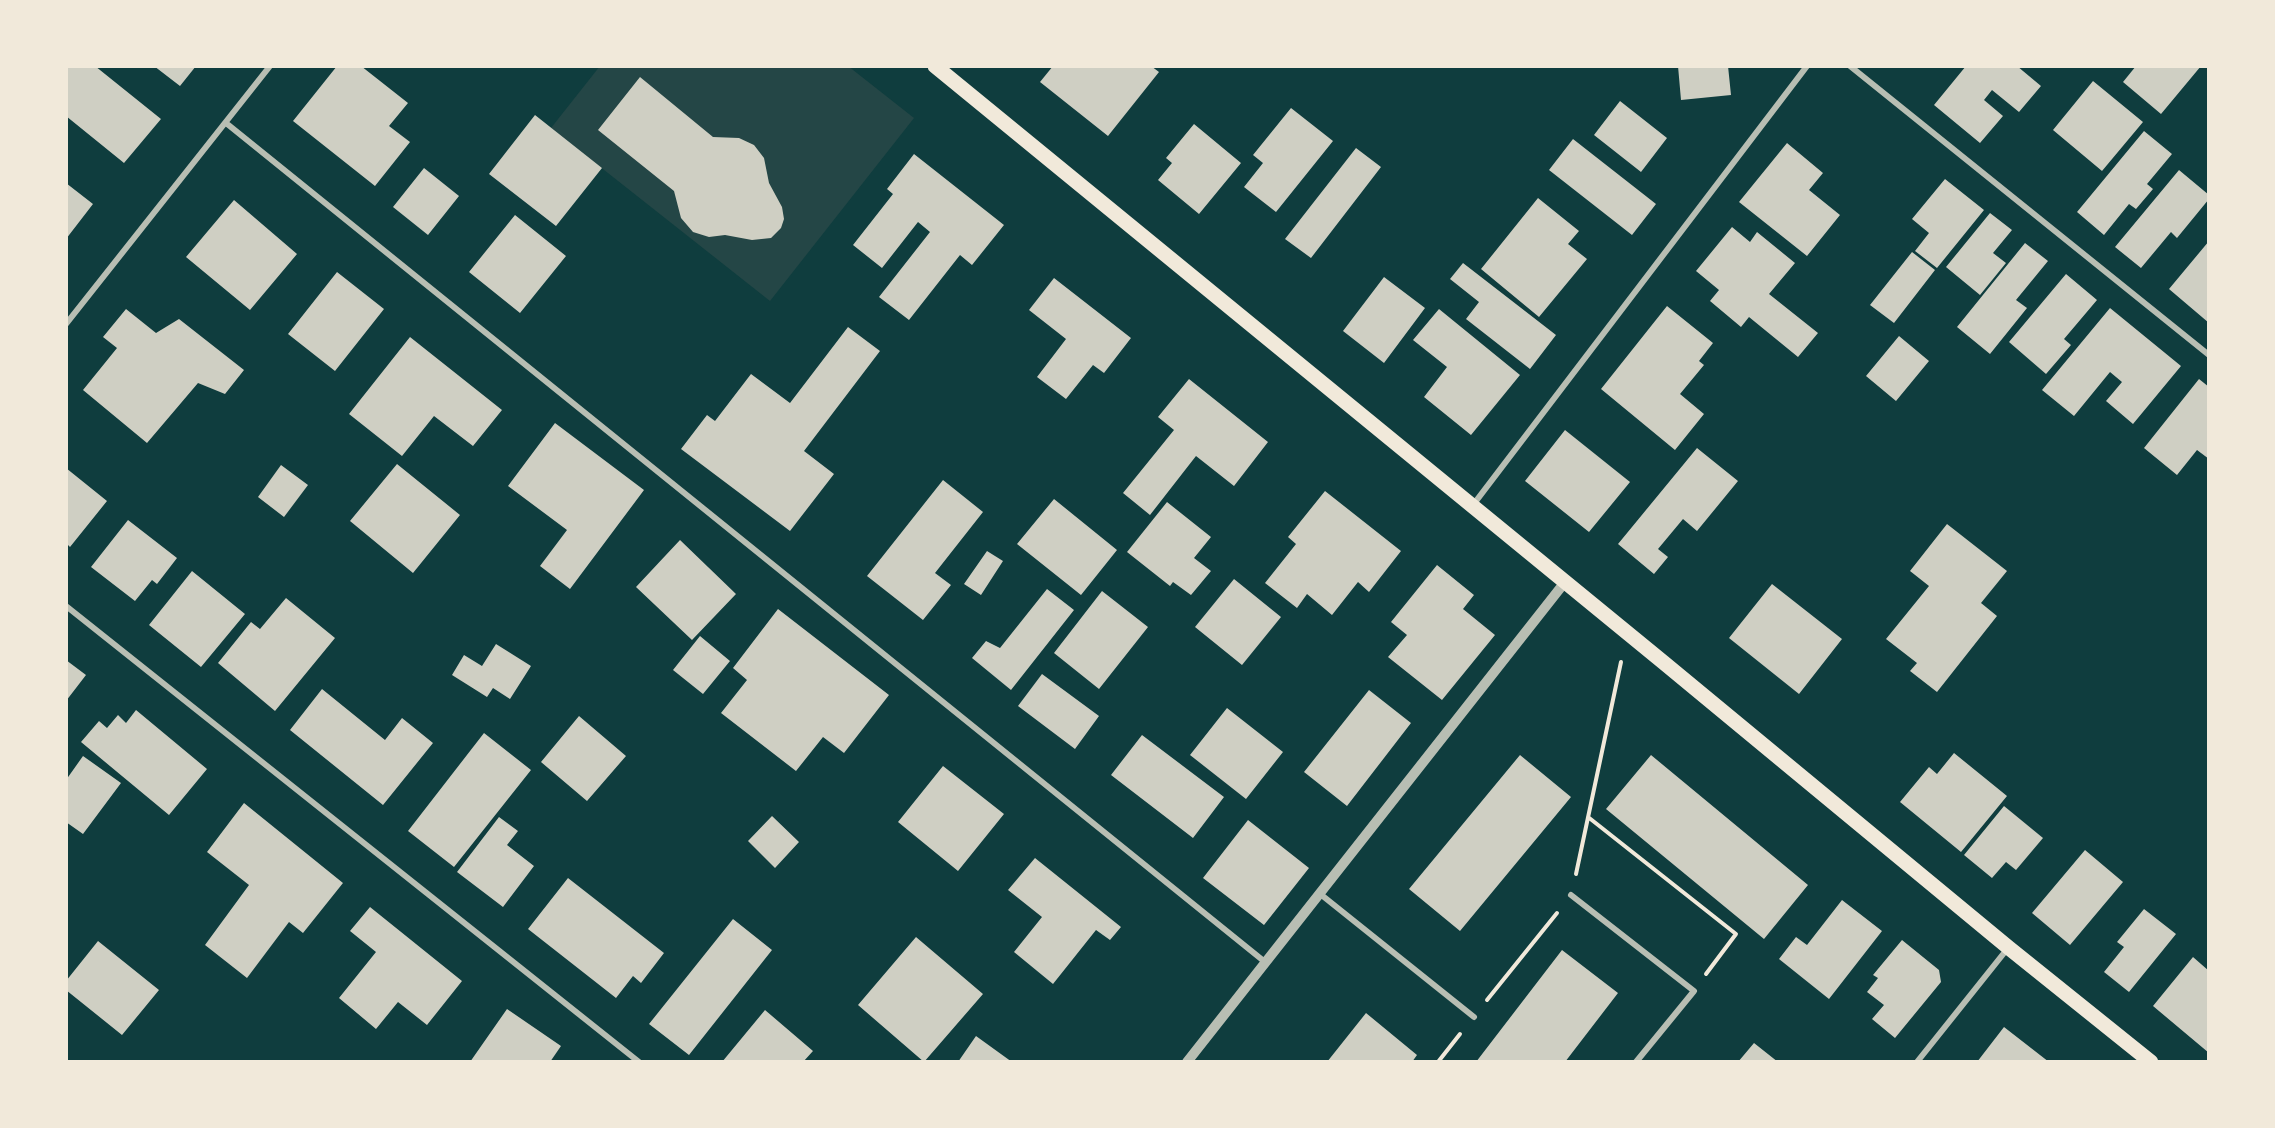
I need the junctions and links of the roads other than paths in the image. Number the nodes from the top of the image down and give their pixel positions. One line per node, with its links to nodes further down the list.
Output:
1 (270, 66): 5 (street)
2 (935, 66): 8 (main road)
3 (1807, 66): 8 (street)
4 (1852, 66): 7 (street)
5 (226, 123): 6 (street); 14 (street)
6 (66, 324)
7 (2209, 355)
8 (1472, 505): 9 (main road)
9 (1565, 582): 11 (street); 13 (main road)
10 (66, 606): 16 (street)
11 (1319, 893): 14 (street); 15 (street)
12 (1571, 895): 18 (street)
13 (2009, 948): 19 (street); 20 (main road)
14 (1265, 962): 17 (street)
15 (1474, 1017)
16 (639, 1062)
17 (1186, 1062)
18 (1636, 1062)
19 (1917, 1062)
20 (2151, 1062)

